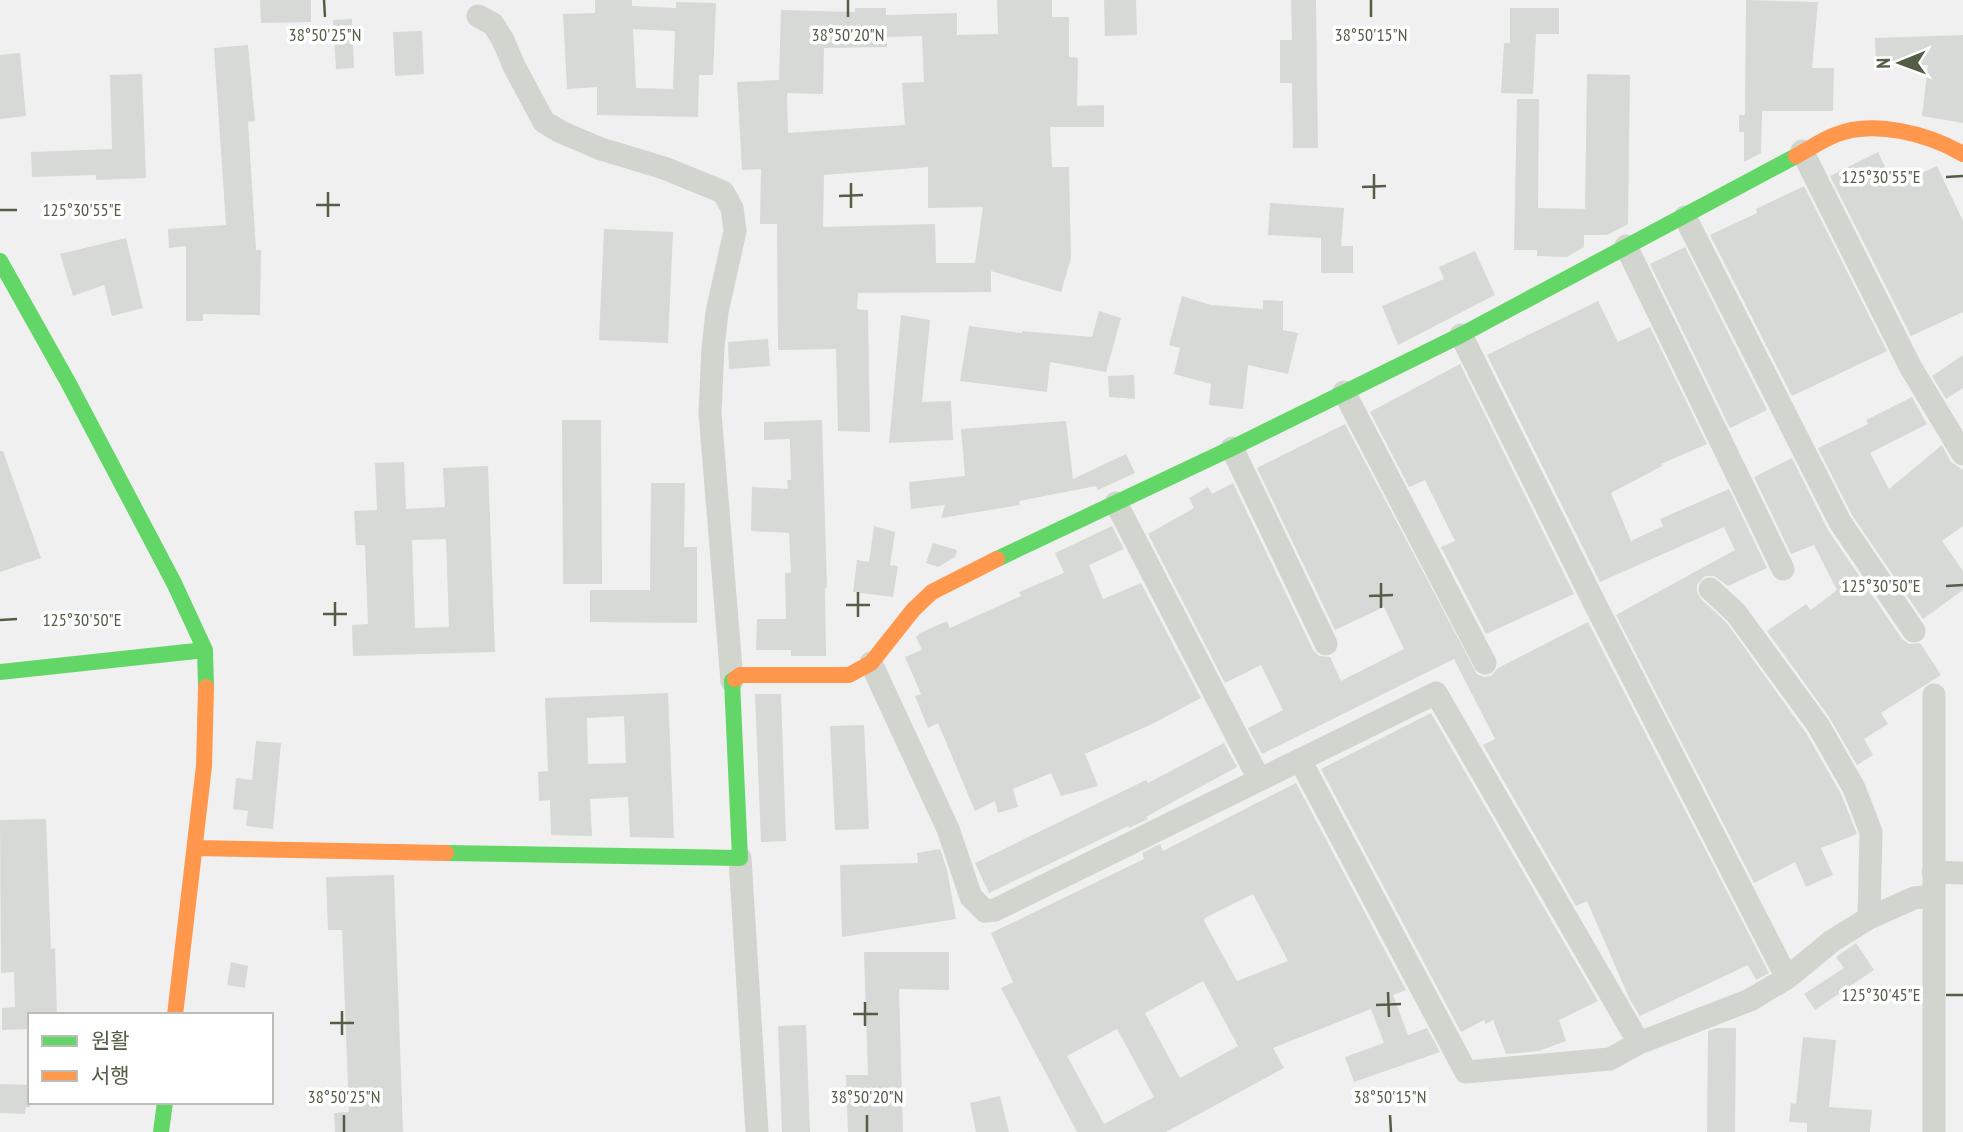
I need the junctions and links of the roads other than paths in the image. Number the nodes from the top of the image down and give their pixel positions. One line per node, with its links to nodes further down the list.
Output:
1 (478, 16): 20 (street)
2 (1802, 151): 3 (street); 4 (street); 10 (street)
3 (1963, 154)
4 (1685, 217): 5 (street); 14 (street)
5 (1626, 246): 7 (street); 12 (street)
6 (0, 261): 16 (street)
7 (1461, 335): 8 (street); 30 (street)
8 (1344, 392): 9 (street); 18 (street)
9 (1232, 448): 11 (street); 15 (street)
10 (1963, 454)
11 (1116, 503): 17 (street); 23 (street)
12 (1783, 569)
13 (1710, 589): 29 (street)
14 (1914, 631)
15 (1326, 644)
16 (205, 650): 19 (street); 24 (street)
17 (871, 663): 20 (street); 23 (street)
18 (1485, 663)
19 (0, 672)
20 (732, 681): 25 (street)
21 (1934, 695): 26 (street)
22 (1300, 760): 23 (street); 32 (street); 32 (street)
23 (1259, 779)
24 (195, 848): 25 (street); 31 (street)
25 (740, 858): 35 (street)
26 (1933, 872): 27 (street); 28 (street)
27 (1963, 873)
28 (1933, 897): 29 (street); 36 (street)
29 (1869, 918): 30 (street)
30 (1787, 978): 32 (street)
31 (175, 1013)
32 (1639, 1043)
33 (165, 1104): 34 (street)
34 (161, 1132)
35 (757, 1132)
36 (1934, 1132)

